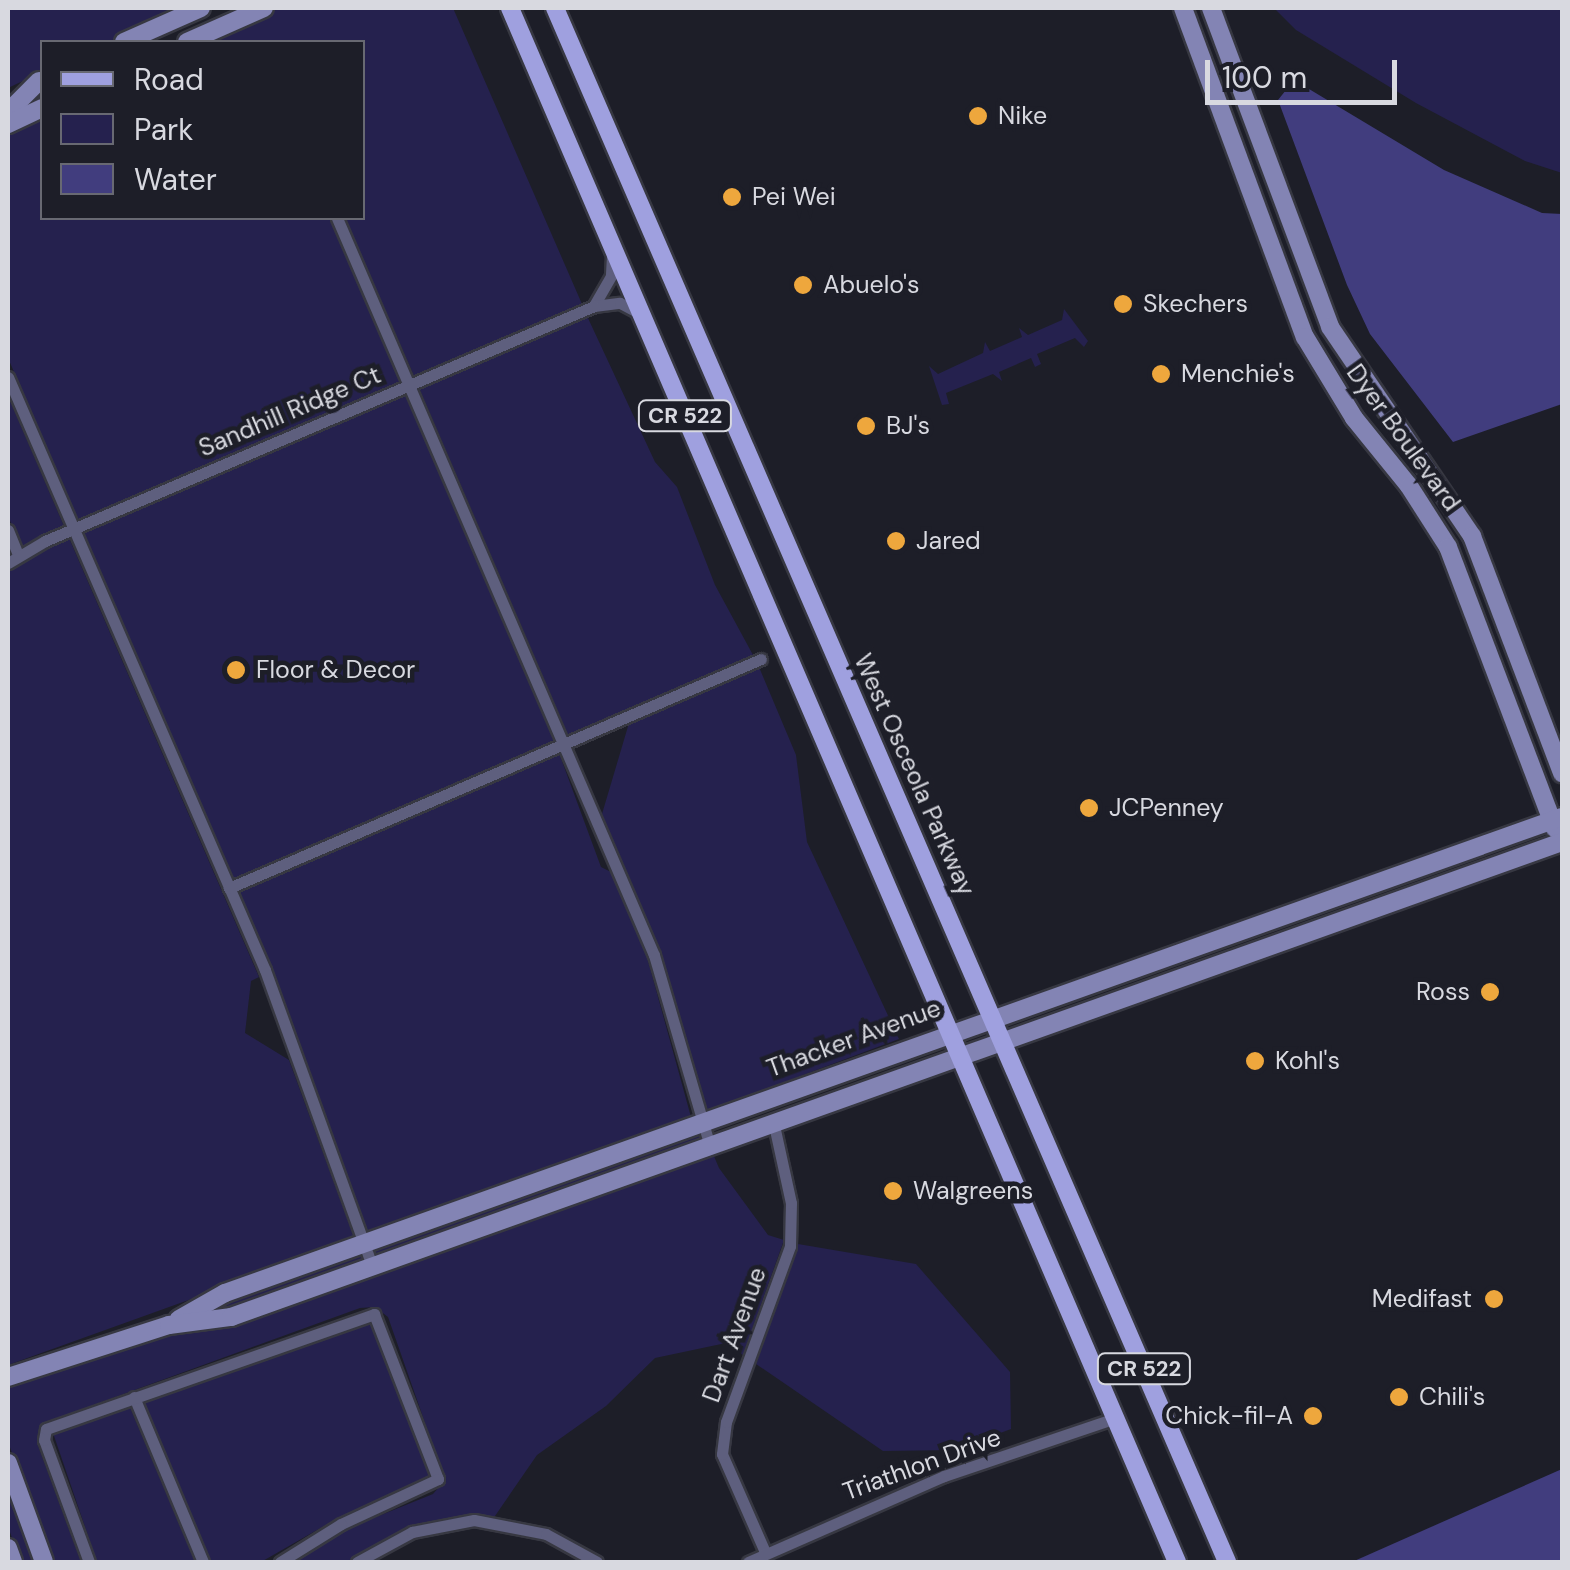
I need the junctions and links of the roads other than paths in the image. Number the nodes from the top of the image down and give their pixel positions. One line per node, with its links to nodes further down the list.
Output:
1 (202, 8): 8 (street)
2 (210, 8): 9 (street)
3 (264, 8): 10 (street)
4 (510, 8): 18 (main road, CR 522)
5 (555, 8): 40 (main road, West Osceola Parkway / CR 522)
6 (1184, 8): 20 (street, Dyer Boulevard)
7 (1212, 8): 19 (street, Dyer Boulevard)
8 (129, 40)
9 (152, 40)
10 (192, 40)
11 (40, 80): 13 (street)
12 (40, 81): 15 (street)
13 (8, 95)
14 (40, 109): 16 (street)
15 (8, 112)
16 (8, 124)
17 (338, 220): 24 (street)
18 (612, 245): 21 (street); 22 (main road, CR 522)
19 (1317, 296): 20 (street); 27 (street, Dyer Boulevard)
20 (1290, 302): 28 (street, Dyer Boulevard)
21 (594, 306): 22 (street); 24 (street, Sandhill Ridge Ct)
22 (641, 314): 41 (main road, CR 522)
23 (8, 376): 25 (street)
24 (409, 385): 25 (street, Sandhill Ridge Ct); 31 (street)
25 (74, 529): 29 (street, Sandhill Ridge Ct); 36 (street)
26 (8, 530): 29 (street)
27 (1472, 536): 28 (street); 32 (street, Dyer Boulevard)
28 (1448, 547): 33 (street, Dyer Boulevard)
29 (13, 560)
30 (761, 659): 31 (street)
31 (564, 744): 36 (street); 44 (street)
32 (1562, 773)
33 (1557, 818): 34 (street, Dyer Boulevard); 35 (street, Thacker Avenue)
34 (1561, 842): 38 (street)
35 (1368, 883): 37 (street, Thacker Avenue); 38 (street)
36 (229, 888): 49 (street)
37 (1348, 890): 39 (street); 40 (street, Thacker Avenue)
38 (1379, 908): 39 (street)
39 (1359, 915): 42 (street)
40 (990, 1015): 41 (street, Thacker Avenue); 42 (main road, West Osceola Parkway / CR 522)
41 (948, 1031): 43 (main road, CR 522); 44 (street, Thacker Avenue)
42 (1004, 1044): 43 (street); 67 (main road, West Osceola Parkway / CR 522)
43 (960, 1060): 45 (street, Thacker Avenue); 54 (main road, CR 522)
44 (700, 1121): 46 (street); 47 (street, Thacker Avenue)
45 (774, 1125): 46 (street, Thacker Avenue); 57 (street, Dart Avenue)
46 (710, 1148): 48 (street, Thacker Avenue)
47 (548, 1177): 48 (street); 49 (street, Thacker Avenue)
48 (557, 1201): 50 (street, Thacker Avenue)
49 (364, 1244): 50 (street); 51 (street, Thacker Avenue)
50 (372, 1266): 51 (street, Thacker Avenue)
51 (170, 1325): 52 (street, Thacker Avenue)
52 (8, 1377)
53 (134, 1397): 60 (street); 61 (street); 62 (street)
54 (1115, 1418): 57 (street, Triathlon Drive); 66 (main road, CR 522)
55 (8, 1463): 59 (street)
56 (8, 1548): 58 (street)
57 (765, 1552): 65 (street, Triathlon Drive)
58 (13, 1562)
59 (44, 1562)
60 (89, 1562)
61 (203, 1562)
62 (280, 1562)
63 (357, 1562): 64 (street)
64 (596, 1562)
65 (748, 1562)
66 (1178, 1562)
67 (1227, 1562)

